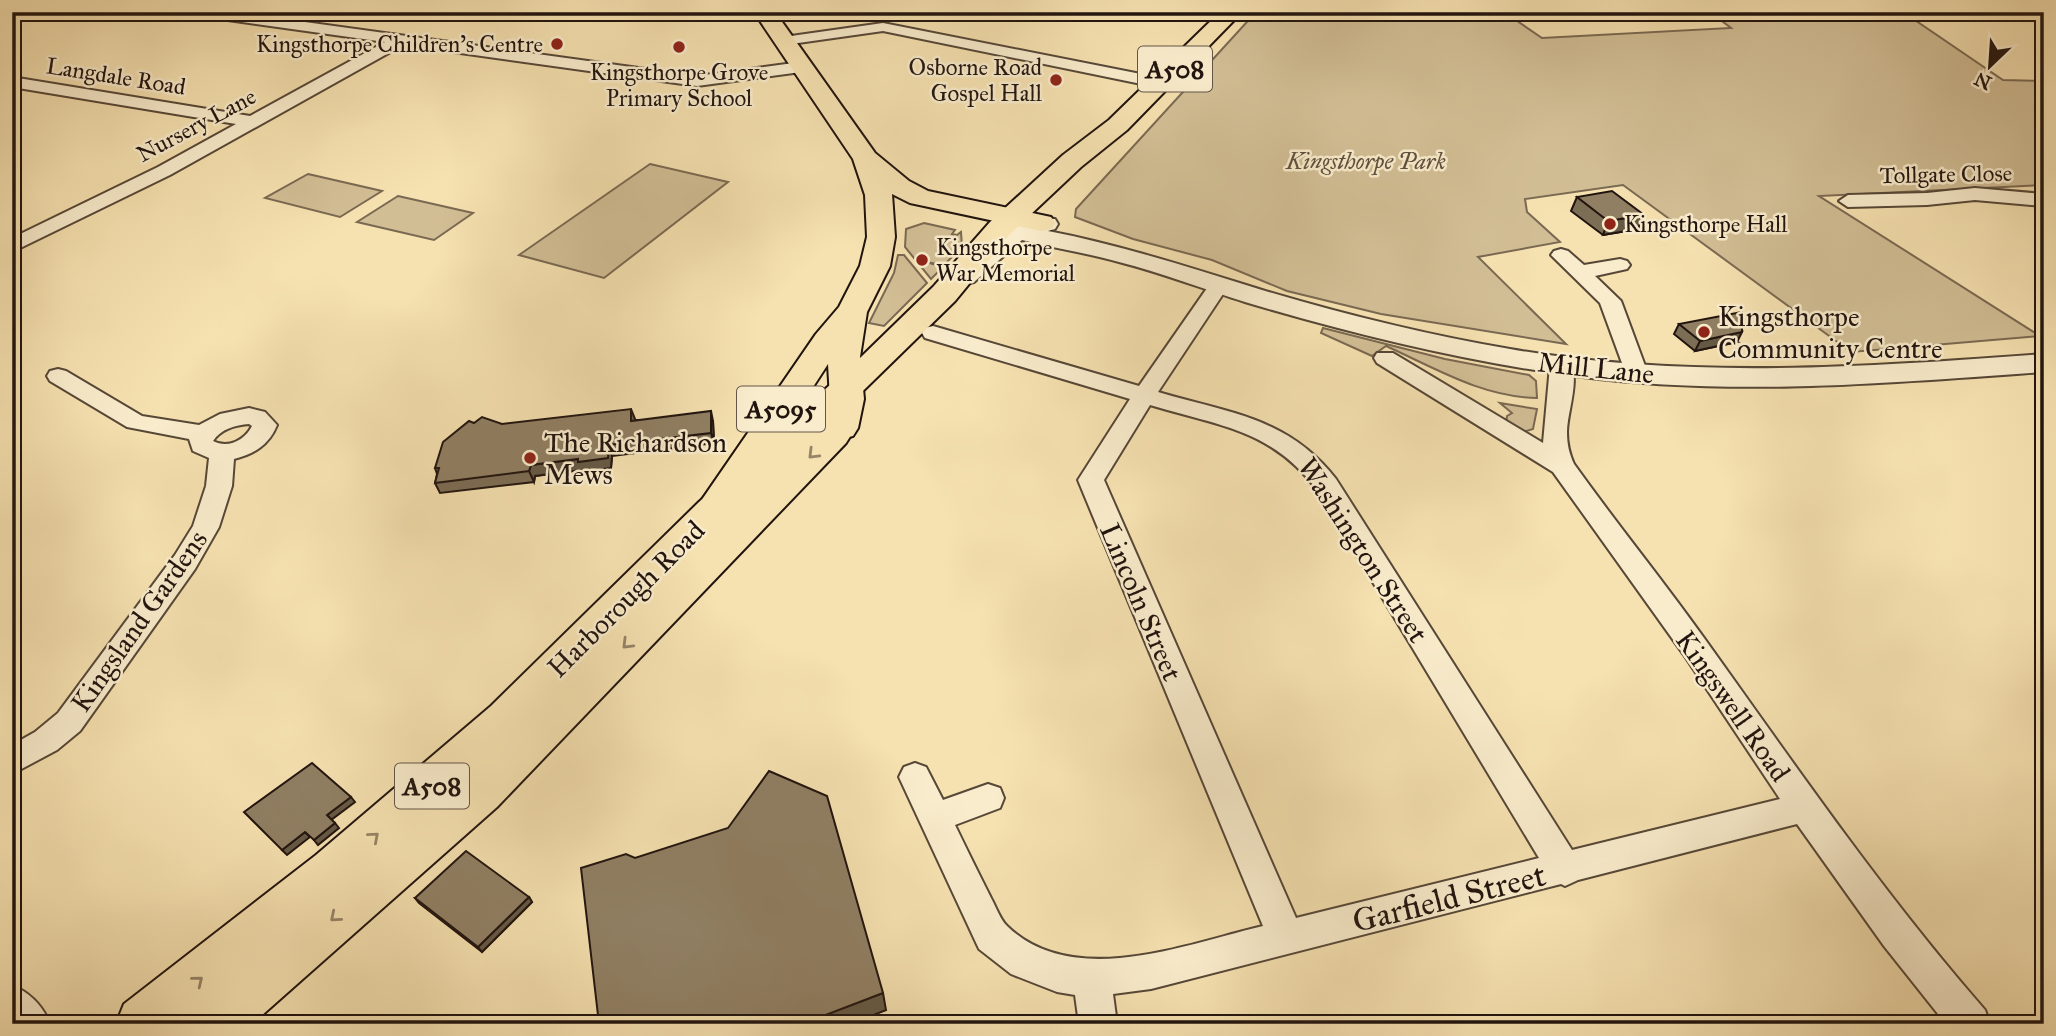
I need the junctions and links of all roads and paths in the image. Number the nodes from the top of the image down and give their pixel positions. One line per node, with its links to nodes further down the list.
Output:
1 (199, 12): 6 (street)
2 (764, 12): 7 (main road, A5095)
3 (897, 12): 5 (street)
4 (1232, 12): 10 (main road, Harborough Road / A508)
5 (877, 27): 7 (street); 10 (street)
6 (400, 40): 8 (street); 11 (street, Nursery Lane)
7 (784, 41): 8 (main road, A5095)
8 (801, 67): 12 (main road, A5095)
9 (12, 82): 11 (street, Langdale Road)
10 (1161, 83): 16 (main road, Harborough Road / A508)
11 (254, 122): 17 (street, Nursery Lane)
12 (866, 159): 13 (main road, A5095); 16 (main road, A5095)
13 (879, 195): 16 (main road); 22 (main road, A5095)
14 (2044, 200): 15 (street, Tollgate Close)
15 (1848, 201)
16 (1030, 231): 21 (street, Mill Lane); 21 (street); 23 (main road, Harborough Road / A508); 30 (main road, Harborough Road / A508)
17 (17, 239)
18 (1561, 255): 20 (street)
19 (1620, 265): 20 (street)
20 (1580, 272): 27 (street)
21 (1217, 288): 26 (street, Mill Lane); 29 (street, Lincoln Street)
22 (853, 310): 30 (main road, A5095); 32 (main road, A5095)
23 (933, 333): 29 (street, Washington Street); 30 (main road, Harborough Road / A508)
24 (1385, 358): 31 (street)
25 (2044, 363): 27 (street, Mill Lane)
26 (1561, 366): 27 (street, Mill Lane); 31 (street, Kingswell Road)
27 (1637, 374)
28 (58, 376): 33 (street, Kingsland Gardens)
29 (1145, 394): 38 (street, Washington Street); 39 (street, Lincoln Street)
30 (843, 408): 32 (main road, Harborough Road / A508); 44 (main road, Harborough Road / A508, one-way to 44)
31 (1562, 466): 36 (street, Kingswell Road)
32 (713, 511): 43 (main road, Harborough Road / A508, one-way to 32)
33 (12, 761)
34 (915, 777): 37 (street, Garfield Street)
35 (988, 798): 37 (street)
36 (1804, 808): 38 (street, Garfield Street); 46 (street, Kingswell Road)
37 (936, 818): 40 (street, Garfield Street)
38 (1565, 870): 39 (street, Garfield Street)
39 (1286, 937): 40 (street, Garfield Street)
40 (1092, 979): 45 (street)
41 (12, 1004): 42 (street)
42 (31, 1024)
43 (145, 1024)
44 (209, 1024)
45 (1098, 1024)
46 (1971, 1024)

